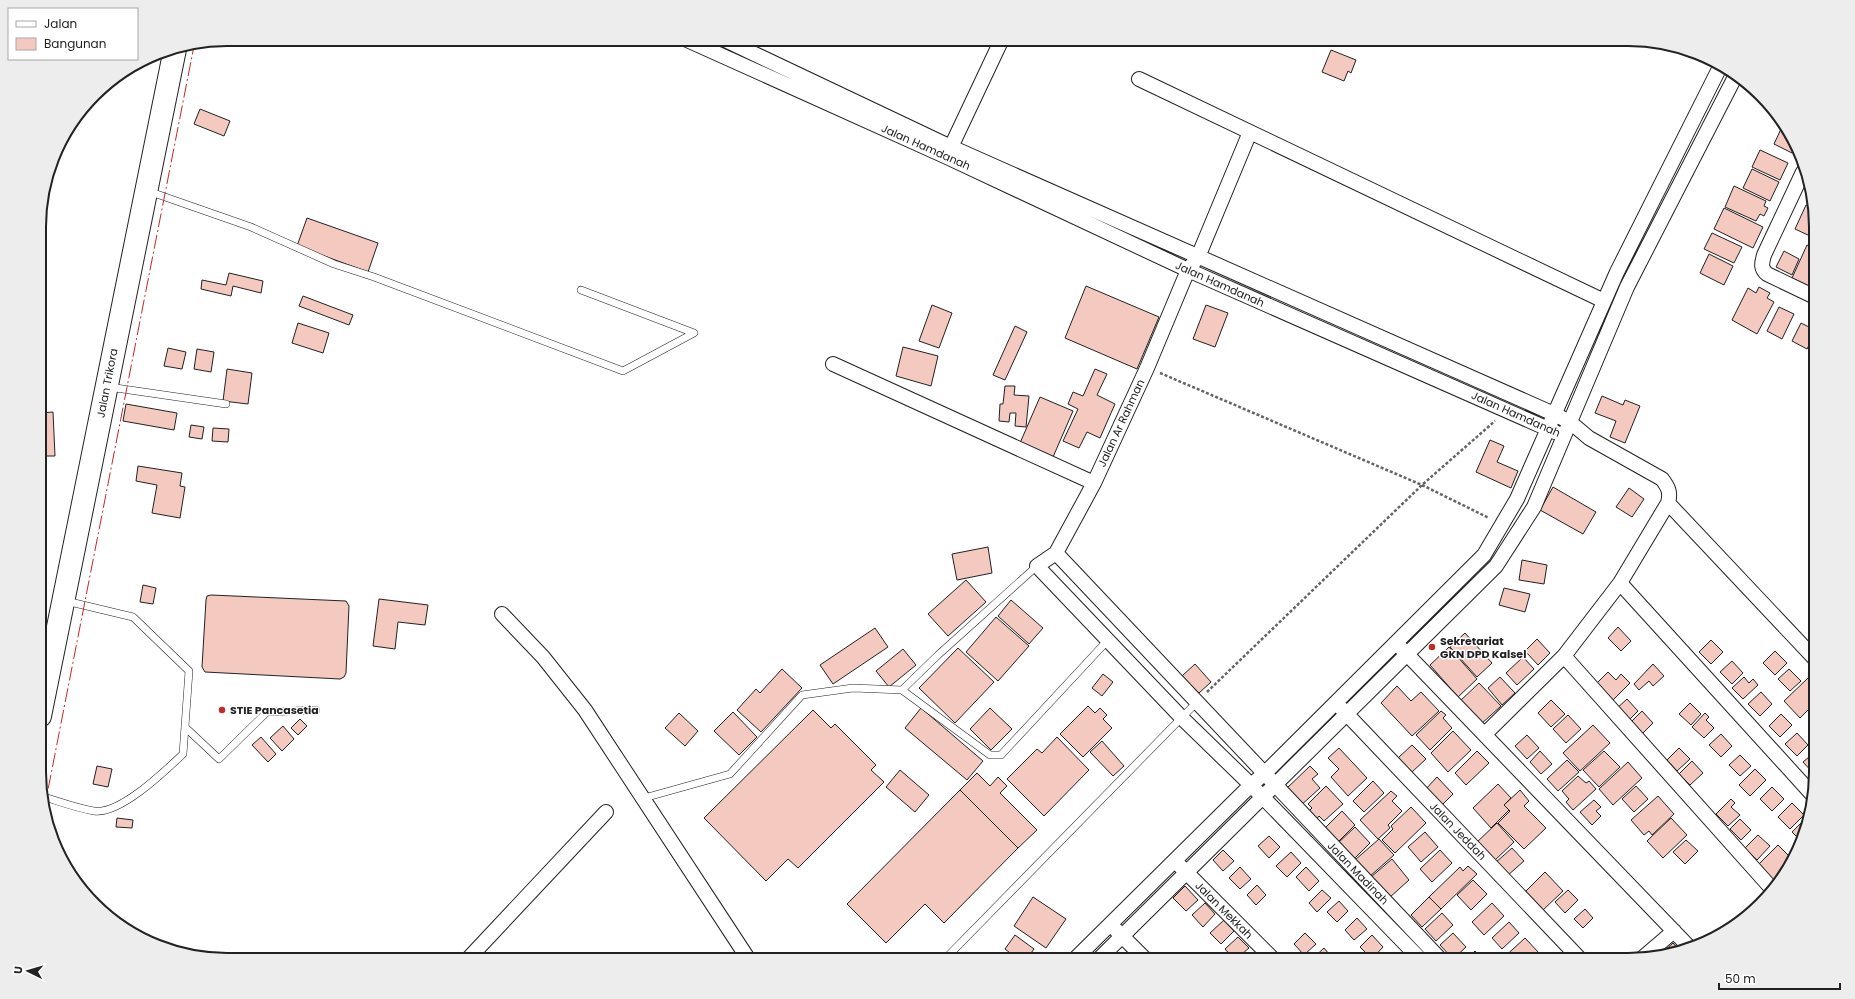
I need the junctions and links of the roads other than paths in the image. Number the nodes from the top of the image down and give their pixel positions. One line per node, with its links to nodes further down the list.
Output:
1 (701, 46): 13 (street, Jalan Hamdanah)
2 (737, 46): 9 (street, Jalan Hamdanah)
3 (999, 46): 9 (street)
4 (174, 54): 11 (main road, Jalan Trikora)
5 (1718, 70): 16 (street)
6 (1139, 79): 8 (street)
7 (1733, 80): 21 (street)
8 (1250, 132): 12 (street, Jalan Ar Rahman); 16 (street)
9 (951, 147): 12 (street, Jalan Hamdanah)
10 (1802, 178): 15 (street)
11 (146, 190): 14 (lane); 18 (main road, Jalan Trikora)
12 (1198, 257): 13 (street, Jalan Ar Rahman); 20 (street, Jalan Hamdanah)
13 (1188, 270): 22 (street, Jalan Hamdanah); 25 (street, Jalan Ar Rahman)
14 (581, 290)
15 (1809, 294)
16 (1604, 301): 20 (street)
17 (832, 364): 25 (street)
18 (106, 387): 19 (lane); 30 (main road, Jalan Trikora)
19 (226, 404)
20 (1554, 414): 21 (street, Jalan Hamdanah); 22 (street)
21 (1570, 422): 23 (street); 24 (street, Jalan Hamdanah)
22 (1548, 428): 23 (street, Jalan Hamdanah); 33 (street)
23 (1564, 436): 24 (street, Jalan Hamdanah); 36 (street)
24 (1589, 438): 26 (street)
25 (1094, 483): 27 (street, Jalan Ar Rahman)
26 (1668, 503): 29 (street); 34 (street)
27 (1056, 553): 28 (street, Jalan Ar Rahman); 35 (street, Jalan Madinah)
28 (1037, 566): 32 (street, Jalan Madinah); 40 (lane)
29 (1620, 583): 37 (street); 51 (street)
30 (63, 600): 39 (main road, Jalan Trikora); 46 (lane)
31 (502, 614): 53 (street)
32 (1108, 640): 38 (street, Jalan Madinah); 40 (lane)
33 (1397, 643): 36 (street); 42 (street)
34 (1809, 653)
35 (1152, 655): 38 (street); 41 (street, Jalan Madinah)
36 (1408, 655): 44 (street); 47 (street)
37 (1564, 656): 47 (street); 58 (street)
38 (1139, 673): 45 (street, Jalan Madinah)
39 (46, 686)
40 (902, 690): 53 (lane)
41 (1197, 702): 45 (lane); 48 (street, Jalan Madinah)
42 (1335, 702): 44 (street, Jalan Jeddah); 48 (street)
43 (316, 710): 46 (lane)
44 (1346, 714): 50 (street); 73 (street, Jalan Jeddah)
45 (1182, 718): 49 (street, Jalan Madinah); 66 (lane)
46 (186, 728): 52 (lane)
47 (1485, 734): 60 (street)
48 (1264, 774): 49 (street); 50 (street, Jalan Madinah)
49 (1251, 785): 54 (street, Jalan Madinah); 56 (street)
50 (1275, 786): 54 (street); 72 (street, Jalan Madinah)
51 (1808, 790)
52 (48, 798)
53 (644, 798): 65 (street)
54 (1262, 798): 57 (street); 71 (street, Jalan Madinah)
55 (606, 812): 64 (street)
56 (1175, 860): 57 (street, Jalan Mekkah); 59 (street)
57 (1186, 872): 61 (street); 70 (street, Jalan Mekkah)
58 (1769, 885)
59 (1110, 924): 61 (street); 67 (street)
60 (1674, 931): 62 (street); 63 (street)
61 (1122, 936): 68 (street); 69 (street)
62 (1686, 943)
63 (1650, 951)
64 (473, 953)
65 (745, 953)
66 (951, 953)
67 (1081, 953)
68 (1105, 953)
69 (1139, 953)
70 (1267, 953)
71 (1414, 953)
72 (1434, 953)
73 (1574, 953)

